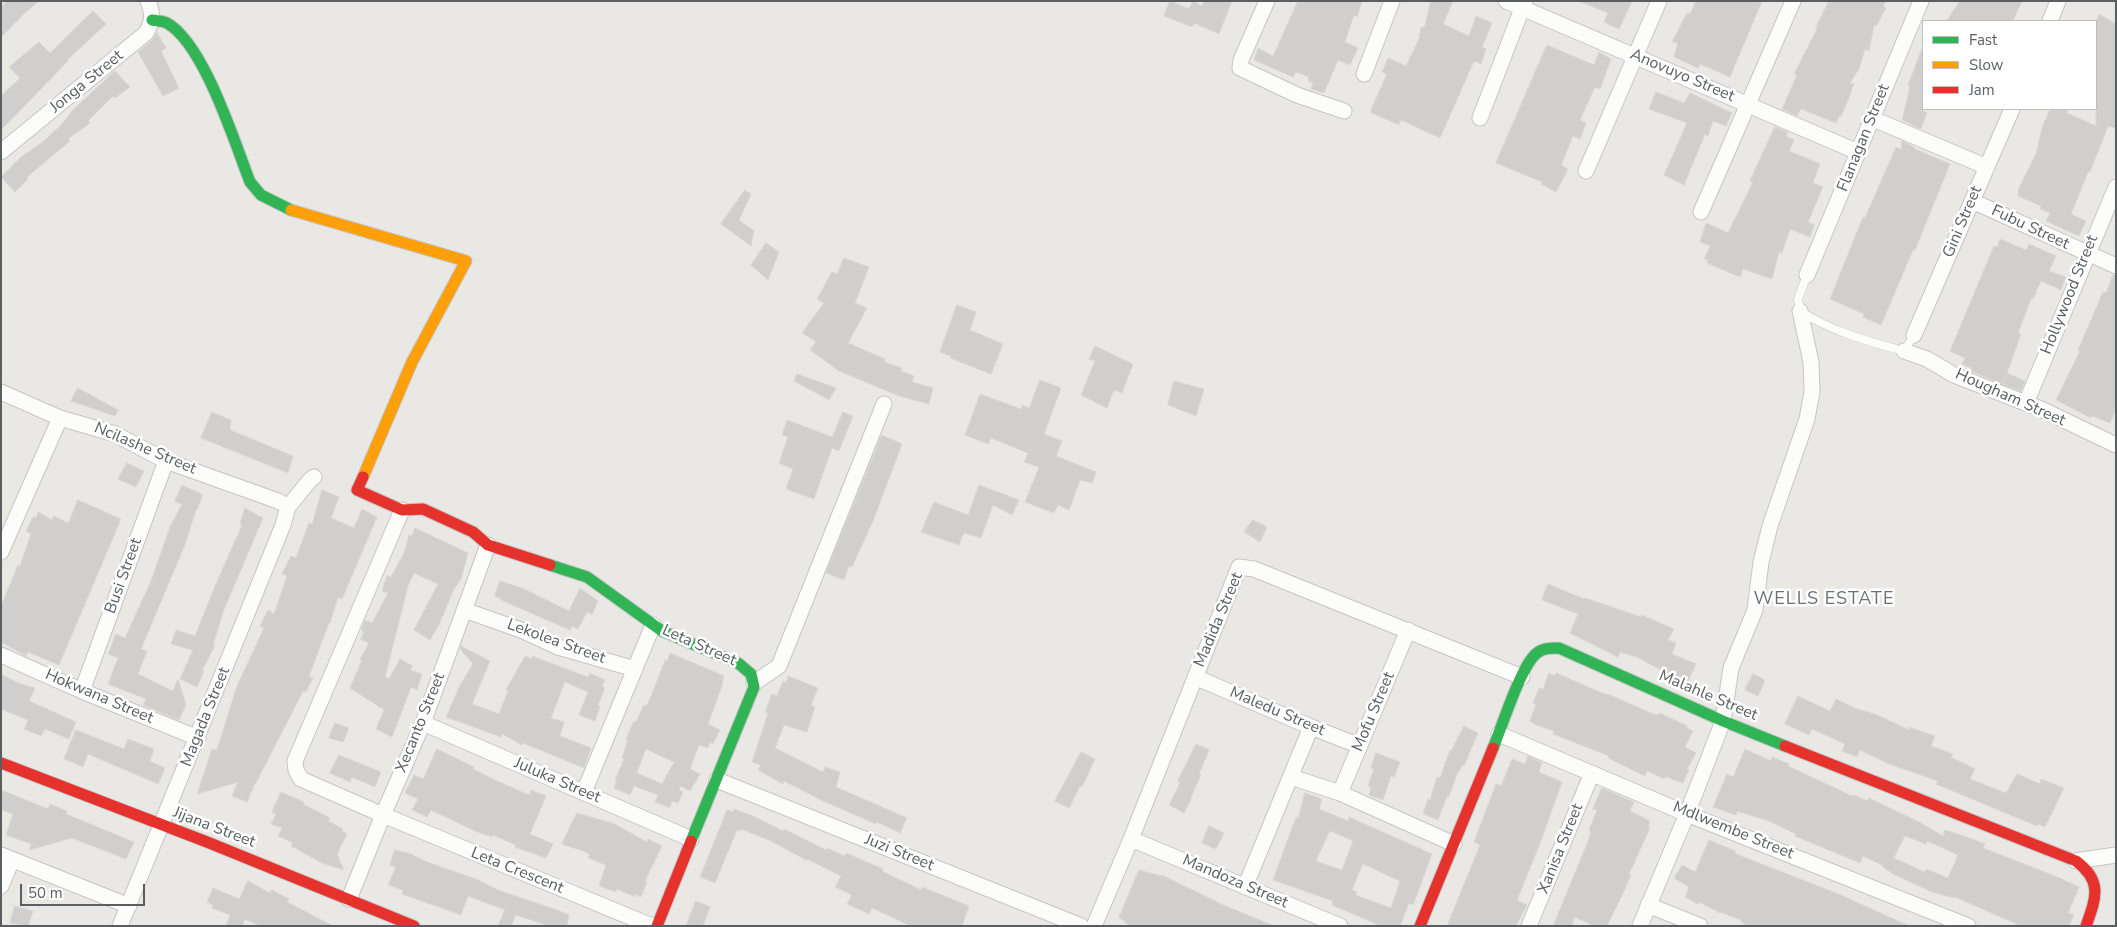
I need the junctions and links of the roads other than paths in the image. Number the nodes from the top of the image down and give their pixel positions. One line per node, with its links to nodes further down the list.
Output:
1 (148, 1): 10 (street)
2 (1267, 1): 16 (street)
3 (1392, 1): 13 (street)
4 (1506, 1): 9 (street, Anovuyo Street)
5 (1660, 1): 12 (street)
6 (1793, 1): 14 (street)
7 (1921, 1): 18 (street, Flanagan Street)
8 (2058, 1): 11 (street)
9 (1523, 5): 12 (street, Anovuyo Street); 17 (street)
10 (152, 20): 19 (street, Jonga Street); 40 (street, Leta Street)
11 (2050, 20)
12 (1636, 56): 14 (street, Anovuyo Street); 22 (street)
13 (1364, 74)
14 (1748, 105): 20 (street, Anovuyo Street); 25 (street)
15 (2012, 110): 21 (street, Gini Street)
16 (1344, 111)
17 (1480, 118)
18 (1871, 118): 20 (street, Flanagan Street); 21 (street)
19 (1, 152)
20 (1858, 152): 28 (street, Flanagan Street)
21 (1987, 167): 24 (street, Gini Street)
22 (1586, 171)
23 (2116, 187): 26 (street, Hollywood Street)
24 (1972, 201): 26 (street, Fubu Street); 30 (street, Gini Street)
25 (1701, 212)
26 (2087, 254): 27 (street, Fubu Street); 33 (street, Hollywood Street)
27 (2116, 266)
28 (1807, 275): 29 (lane)
29 (1800, 311): 31 (lane); 52 (street)
30 (1914, 335): 31 (lane)
31 (1904, 351): 33 (street, Hougham Street)
32 (1, 392): 35 (street, Ncilashe Street)
33 (2026, 403): 36 (street, Hougham Street)
34 (884, 404): 50 (street)
35 (60, 418): 37 (street, Ncilashe Street); 42 (street)
36 (2116, 446)
37 (166, 461): 39 (street, Ncilashe Street); 51 (street, Busi Street)
38 (314, 477): 39 (street, Magada Street)
39 (288, 507): 56 (street, Magada Street)
40 (402, 510): 41 (street, Leta Street); 65 (street)
41 (488, 545): 43 (street, Xecanto Street); 44 (street, Leta Street)
42 (1, 552)
43 (464, 610): 47 (street, Lekolea Street); 53 (street, Xecanto Street)
44 (653, 625): 47 (street); 50 (street, Leta Street)
45 (1408, 630): 48 (street, Madida Street); 49 (street, Madida Street); 57 (street, Mofu Street)
46 (1, 655): 51 (street, Hokwana Street)
47 (635, 669): 62 (street)
48 (1195, 677): 54 (street, Maledu Street); 68 (street, Madida Street)
49 (1522, 677): 52 (street, Malahle Street); 55 (street, Malahle Street)
50 (754, 683): 61 (street)
51 (82, 692): 56 (street, Hokwana Street)
52 (1723, 721): 64 (street); 72 (street, Malahle Street)
53 (423, 723): 62 (street, Juluka Street); 65 (street, Xecanto Street)
54 (1311, 727): 57 (street, Maledu Street); 60 (street)
55 (1499, 734): 59 (street, Mdlwembe Street); 69 (street, Malahle Street)
56 (198, 738): 66 (street, Magada Street)
57 (1360, 746): 63 (street, Mofu Street)
58 (1, 763): 66 (street, Jijana Street)
59 (1592, 773): 64 (street, Mdlwembe Street); 86 (street, Xanisa Street)
60 (1291, 777): 63 (street); 74 (street)
61 (717, 780): 67 (street); 82 (street, Juzi Street)
62 (584, 792): 67 (street, Juluka Street)
63 (1340, 793): 69 (street)
64 (1687, 814): 76 (street); 89 (street, Mdlwembe Street)
65 (382, 816): 75 (street, Xecanto Street); 80 (street, Leta Crescent)
66 (161, 824): 75 (street, Jijana Street); 77 (street, Magada Street)
67 (691, 839): 81 (street)
68 (1131, 839): 74 (street, Mandoza Street); 83 (street, Madida Street)
69 (1454, 844): 85 (street, Malahle Street)
70 (2116, 855): 72 (street)
71 (7, 857): 73 (street); 77 (street)
72 (2076, 860): 90 (street, Malahle Street)
73 (1, 886)
74 (1245, 886): 84 (street, Mandoza Street)
75 (349, 899): 79 (street, Jijana Street)
76 (1648, 905): 87 (street); 88 (street)
77 (129, 906): 78 (street, Magada Street)
78 (120, 926)
79 (414, 926)
80 (652, 926)
81 (657, 926)
82 (1081, 926)
83 (1094, 926)
84 (1340, 926)
85 (1420, 926)
86 (1529, 926)
87 (1640, 926)
88 (1700, 926)
89 (1968, 926)
90 (2086, 926)

